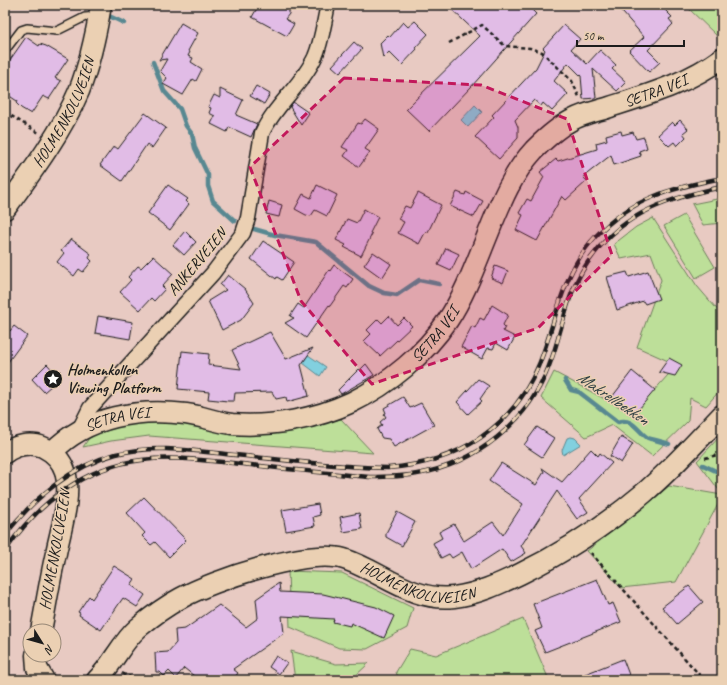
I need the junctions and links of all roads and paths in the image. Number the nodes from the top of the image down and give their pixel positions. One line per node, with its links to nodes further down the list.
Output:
1 (328, 5): 11 (street, ANKERVEIEN)
2 (100, 10): 4 (lane); 9 (main road, HOLMENKOLLVEIEN)
3 (449, 43): 7 (path)
4 (5, 51)
5 (722, 58): 7 (main road, SETRA VEI)
6 (5, 112): 8 (path)
7 (585, 115): 11 (main road, SETRA VEI)
8 (44, 136)
9 (5, 210)
10 (722, 415): 16 (main road, HOLMENKOLLVEIEN)
11 (79, 430): 12 (main road, SETRA VEI)
12 (52, 452): 13 (main road); 17 (main road, HOLMENKOLLVEIEN)
13 (5, 453)
14 (722, 454): 15 (path)
15 (703, 458)
16 (581, 540): 21 (main road, HOLMENKOLLVEIEN); 23 (path)
17 (43, 623)
18 (37, 663): 20 (main road)
19 (119, 671): 22 (path)
20 (44, 680)
21 (97, 680)
22 (136, 680)
23 (704, 680)

